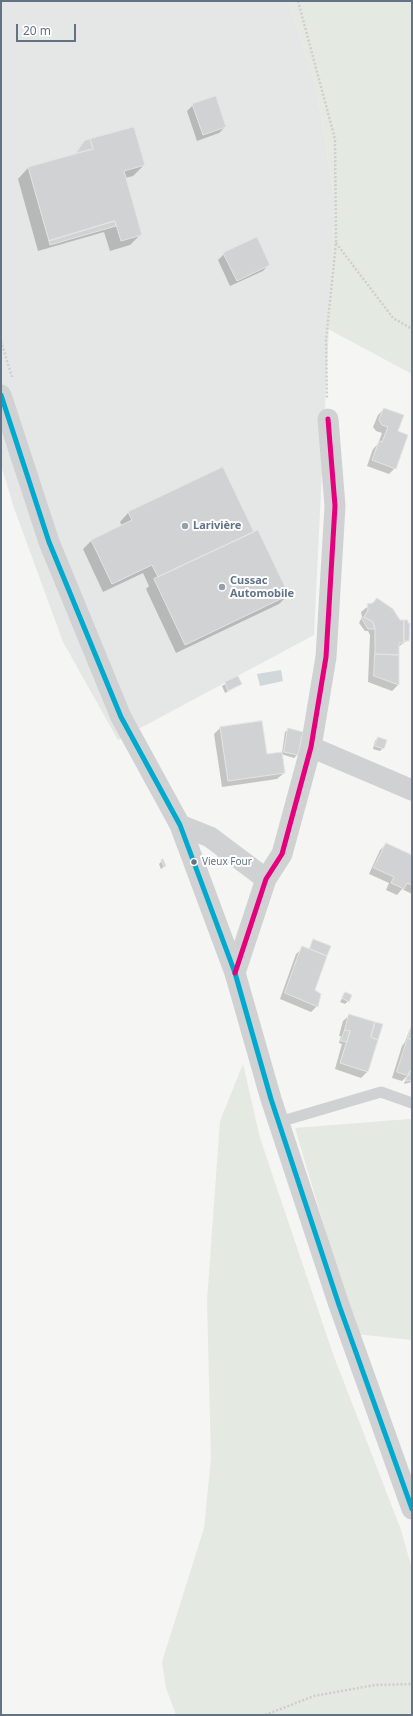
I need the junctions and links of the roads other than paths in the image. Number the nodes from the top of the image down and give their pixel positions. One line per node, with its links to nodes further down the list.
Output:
1 (1, 395): 5 (street)
2 (328, 419): 3 (street)
3 (311, 747): 4 (street); 6 (street)
4 (412, 790)
5 (180, 824): 6 (street); 7 (street)
6 (266, 879): 7 (street)
7 (235, 973): 9 (street)
8 (412, 1103): 9 (lane)
9 (279, 1122): 10 (street)
10 (412, 1509)

